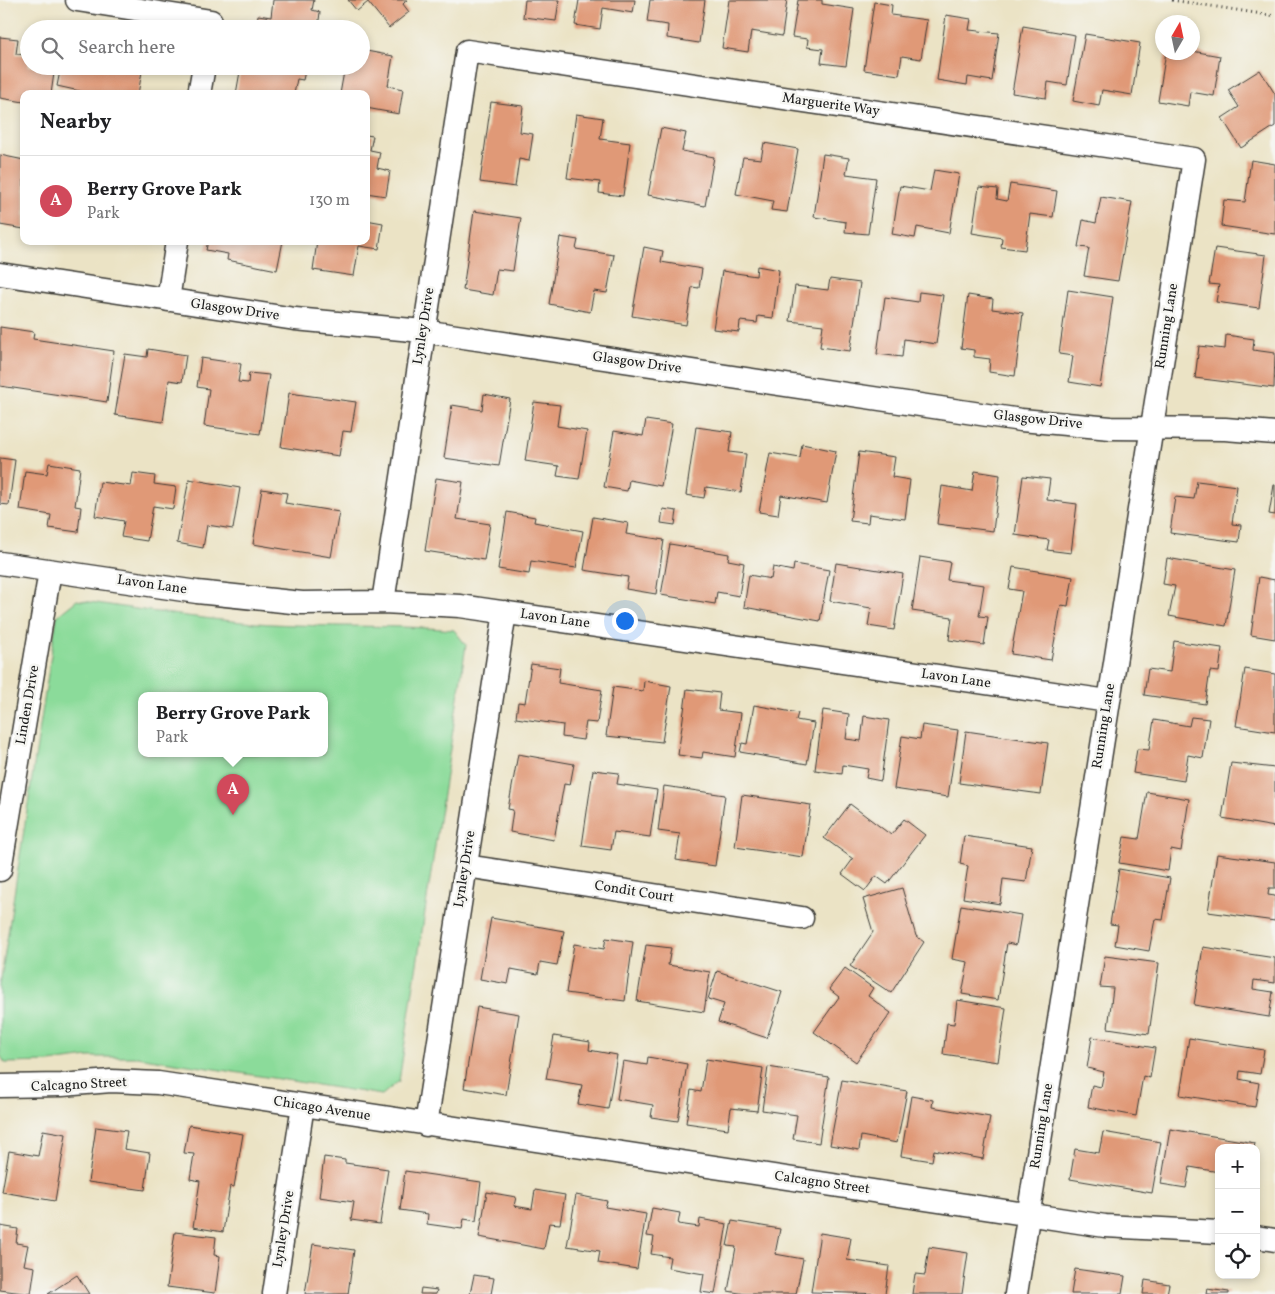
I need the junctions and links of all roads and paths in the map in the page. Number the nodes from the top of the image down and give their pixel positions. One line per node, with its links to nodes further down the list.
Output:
1 (77, 0): 4 (street)
2 (1172, 0): 3 (path)
3 (1275, 16)
4 (205, 20)
5 (467, 50): 8 (street, Marguerite Way); 12 (street, Lynley Drive)
6 (202, 75): 7 (street)
7 (200, 90)
8 (1194, 159): 13 (street, Running Lane)
9 (176, 245): 11 (street)
10 (0, 274): 11 (street, Glasgow Drive)
11 (168, 300): 12 (street, Glasgow Drive)
12 (423, 331): 13 (street, Glasgow Drive); 17 (street, Lynley Drive)
13 (1150, 430): 14 (street, Glasgow Drive); 19 (street, Running Lane)
14 (1275, 433)
15 (0, 563): 16 (street, Lavon Lane)
16 (50, 571): 17 (street, Lavon Lane); 21 (street, Linden Drive)
17 (383, 602): 18 (street, Lavon Lane)
18 (505, 612): 19 (street, Lavon Lane); 20 (street, Lynley Drive)
19 (1108, 702): 27 (street, Running Lane)
20 (466, 866): 22 (street, Condit Court); 26 (street, Lynley Drive)
21 (0, 870)
22 (802, 918)
23 (0, 1086): 24 (street, Calcagno Street)
24 (217, 1092): 25 (street, Chicago Avenue)
25 (303, 1105): 26 (street, Chicago Avenue); 31 (street, Lynley Drive)
26 (426, 1125): 27 (street, Calcagno Street)
27 (1029, 1213): 28 (street, Calcagno Street); 32 (street, Running Lane)
28 (1215, 1232)
29 (1260, 1238): 30 (street)
30 (1275, 1240)
31 (274, 1294)
32 (1016, 1294)

